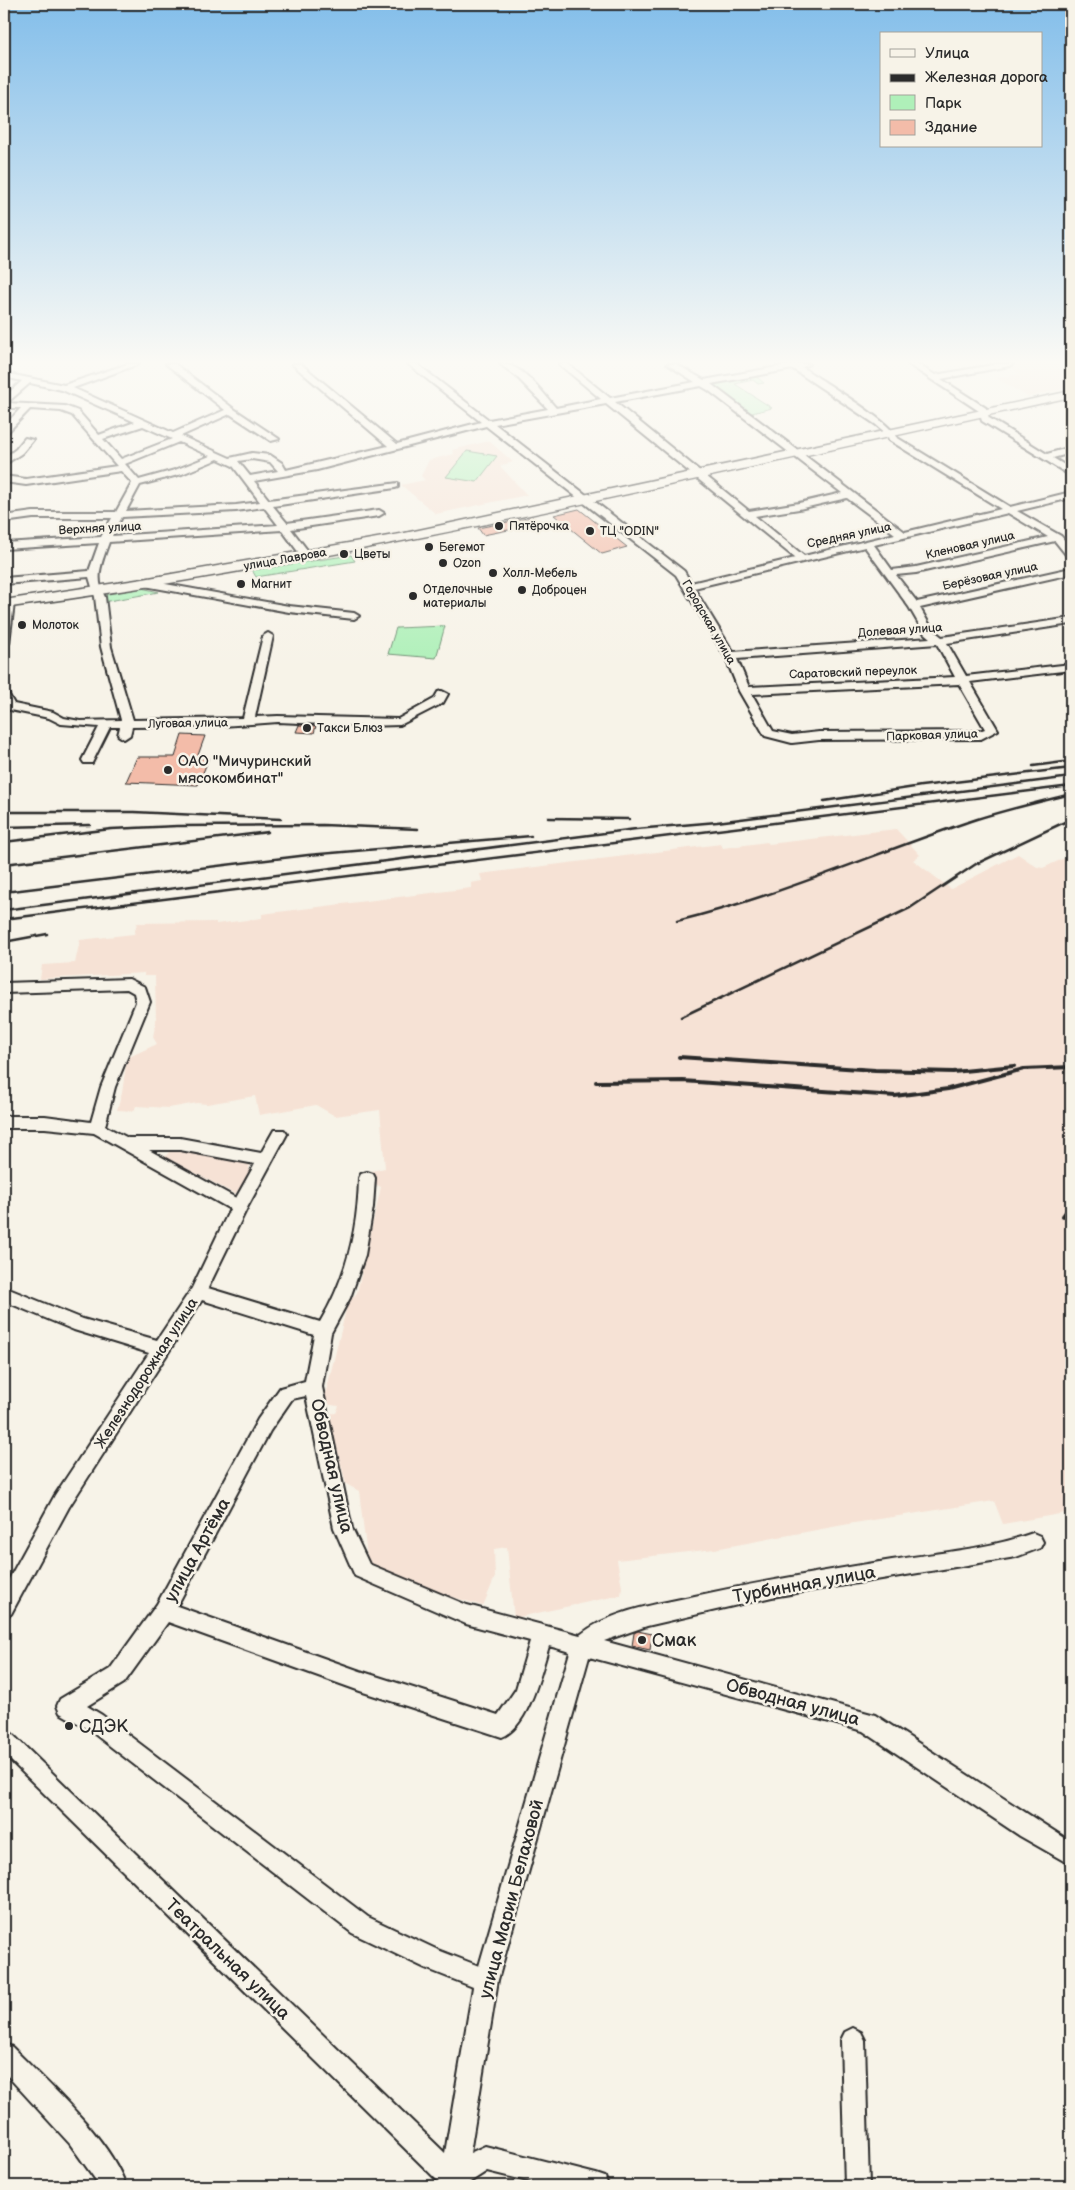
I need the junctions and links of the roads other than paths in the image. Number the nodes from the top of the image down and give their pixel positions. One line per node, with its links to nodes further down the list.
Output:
1 (121, 466): 16 (street)
2 (122, 466): 18 (street)
3 (194, 466): 18 (street)
4 (238, 466): 17 (street)
5 (278, 466): 13 (street)
6 (310, 466): 13 (street)
7 (542, 466): 22 (street, Городская улица)
8 (689, 466): 14 (street)
9 (729, 466): 14 (main road, улица Лаврова)
10 (814, 466): 20 (street)
11 (937, 466): 25 (street)
12 (1060, 466): 15 (street)
13 (283, 472): 17 (street)
14 (697, 473): 22 (main road, улица Лаврова); 28 (street)
15 (1071, 473)
16 (4, 479)
17 (249, 479): 23 (street)
18 (137, 483): 27 (street)
19 (395, 485): 24 (street)
20 (847, 494): 28 (street); 31 (street)
21 (1071, 495): 25 (street, Средняя улица)
22 (582, 497): 37 (main road, улица Лаврова); 44 (street, Городская улица)
23 (266, 505): 24 (street); 27 (street); 30 (street)
24 (342, 506): 26 (street, Верхняя улица); 30 (street, Верхняя улица)
25 (1009, 511): 31 (street, Средняя улица); 32 (street)
26 (379, 513)
27 (120, 514): 29 (street); 33 (street)
28 (746, 514): 38 (street)
29 (4, 519)
30 (285, 526): 33 (street, Верхняя улица); 37 (street)
31 (904, 536): 34 (street, Средняя улица)
32 (1057, 538): 36 (street); 40 (street, Кленовая улица)
33 (105, 540): 35 (street, Верхняя улица); 41 (street)
34 (868, 544): 38 (street, Средняя улица); 40 (street, Парковая улица)
35 (4, 546)
36 (1071, 554)
37 (306, 555): 43 (main road, улица Лаврова)
38 (801, 558): 44 (street, Средняя улица)
39 (1071, 571): 47 (street, Берёзовая улица)
40 (888, 573): 47 (street, Парковая улица)
41 (93, 574): 42 (street); 45 (street)
42 (4, 581)
43 (143, 584): 45 (main road, улица Лаврова); 48 (street, улица Лаврова)
44 (690, 586): 53 (street, Городская улица)
45 (96, 590): 46 (main road, улица Лаврова); 61 (street)
46 (6, 604): 52 (street)
47 (914, 606): 51 (street, Парковая улица)
48 (354, 616)
49 (1071, 621): 51 (street, Долевая улица)
50 (268, 636): 59 (street, Луговая улица)
51 (940, 641): 53 (street, Долевая улица); 55 (street, Парковая улица)
52 (4, 643)
53 (730, 656): 56 (street, Городская улица)
54 (1071, 667): 55 (street, Саратовский переулок)
55 (962, 680): 56 (street, Саратовский переулок); 62 (street, Парковая улица)
56 (745, 691): 62 (street, Городская улица)
57 (442, 694): 59 (street, Луговая улица)
58 (4, 695): 60 (street, Луговая улица)
59 (248, 721): 61 (street, Луговая улица)
60 (106, 724): 61 (street, Луговая улица); 63 (street)
61 (125, 729)
62 (769, 734)
63 (88, 760)
64 (4, 988): 66 (street)
65 (4, 1122): 66 (street)
66 (97, 1128): 68 (street)
67 (279, 1134): 69 (street, Железнодорожная улица)
68 (126, 1144): 69 (street); 71 (street)
69 (265, 1160): 71 (street, Железнодорожная улица)
70 (367, 1178): 74 (street)
71 (239, 1207): 72 (street, Железнодорожная улица)
72 (198, 1292): 74 (street); 75 (street, Железнодорожная улица)
73 (4, 1296): 75 (street)
74 (323, 1332): 76 (street, Обводная улица)
75 (161, 1349): 78 (street, Железнодорожная улица)
76 (313, 1387): 79 (street, улица Артёма); 80 (street, Обводная улица)
77 (1033, 1542): 81 (street, Турбинная улица)
78 (4, 1606)
79 (164, 1611): 80 (street); 84 (street, улица Артёма)
80 (542, 1635): 81 (street, Обводная улица)
81 (582, 1646): 83 (street, Обводная улица); 84 (street, улица Марии Белаховой)
82 (4, 1740): 87 (street, Театральная улица)
83 (1071, 1854)
84 (486, 1980): 87 (street, улица Марии Белаховой)
85 (853, 2040): 90 (street)
86 (4, 2055): 88 (street)
87 (453, 2182): 89 (street)
88 (114, 2186)
89 (596, 2186)
90 (857, 2186)

